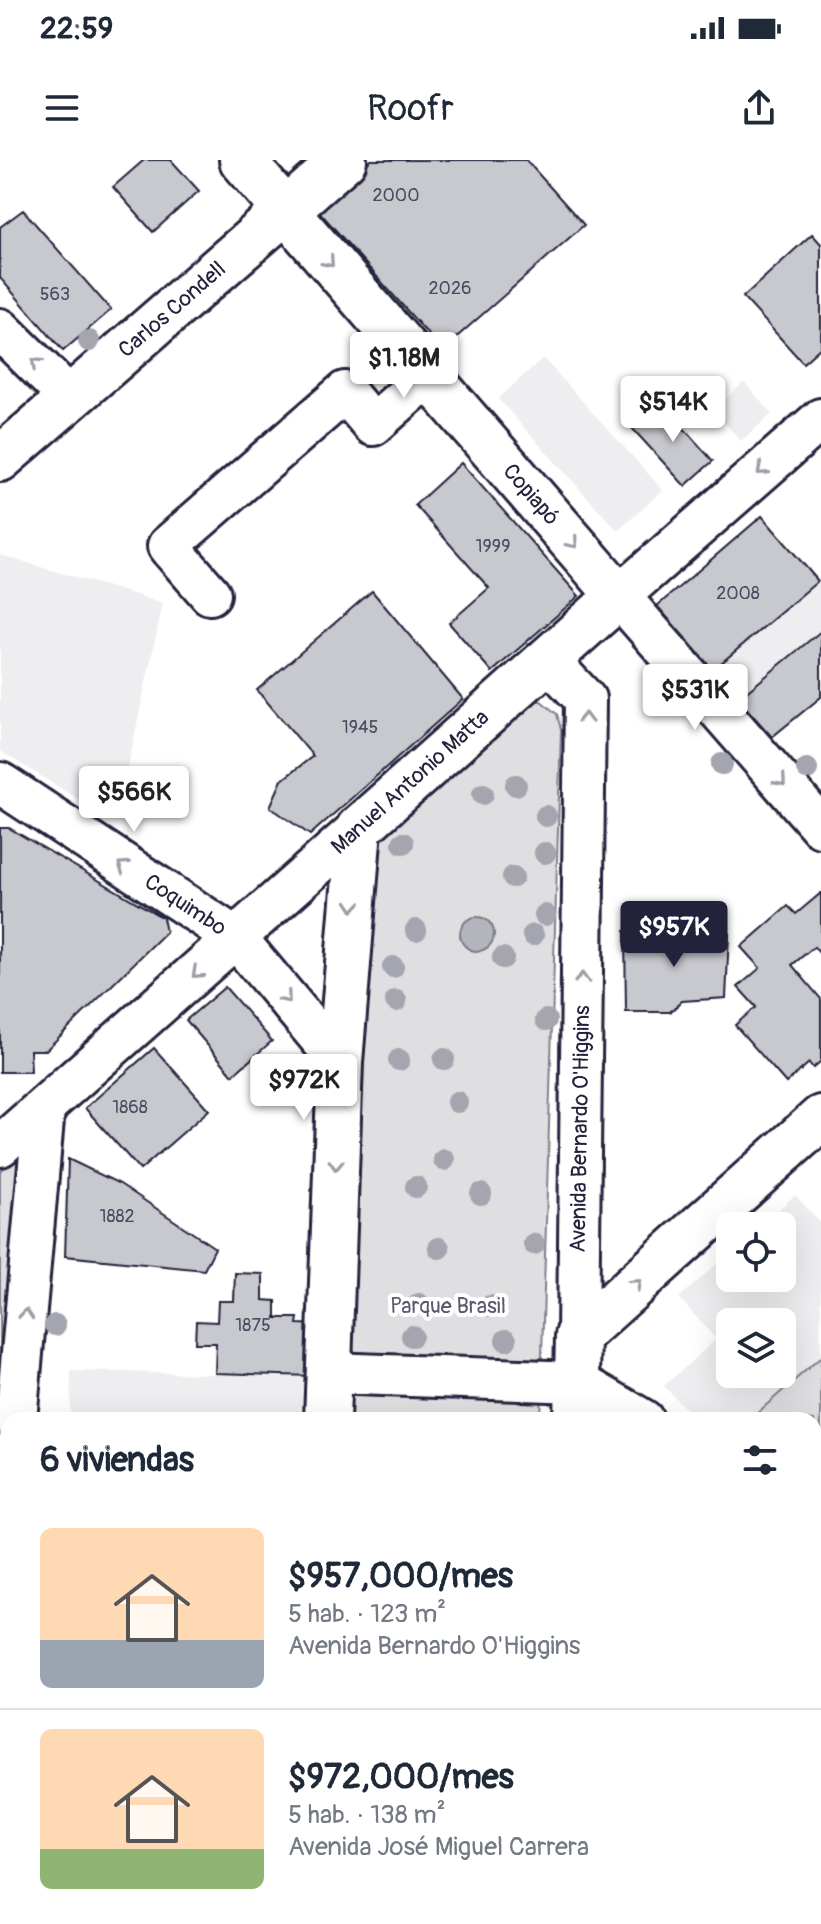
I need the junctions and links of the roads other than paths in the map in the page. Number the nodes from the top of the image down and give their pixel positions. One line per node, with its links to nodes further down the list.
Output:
1 (242, 160): 3 (main road, Copiapó)
2 (344, 160): 3 (main road, Carlos Condell)
3 (286, 211): 5 (main road, Copiapó, one-way to 5); 6 (main road, Carlos Condell)
4 (0, 329): 6 (street, one-way to 4)
5 (428, 376): 9 (street); 10 (main road, Copiapó, one-way to 10)
6 (70, 398): 8 (main road, Carlos Condell)
7 (821, 419): 10 (street, Manuel Antonio Matta, one-way to 10)
8 (0, 459)
9 (210, 594)
10 (619, 596): 11 (main road, Manuel Antonio Matta); 13 (street, Copiapó, one-way to 13)
11 (548, 660): 14 (main road, Manuel Antonio Matta); 20 (street, Avenida Bernardo O'Higgins, one-way to 11)
12 (0, 783): 15 (street, Coquimbo, one-way to 12)
13 (821, 827)
14 (359, 828): 15 (street, Manuel Antonio Matta); 16 (main road, one-way to 16)
15 (236, 938): 16 (street, Coquimbo, one-way to 16); 17 (street, Manuel Antonio Matta, one-way to 17)
16 (340, 1062): 21 (main road, one-way to 21)
17 (44, 1109): 19 (street, Manuel Antonio Matta); 23 (street, one-way to 17)
18 (821, 1118): 20 (main road, one-way to 18)
19 (0, 1146)
20 (578, 1336): 22 (main road, Avenida Bernardo O'Higgins)
21 (328, 1373): 22 (street); 24 (main road)
22 (577, 1401): 25 (street)
23 (17, 1412)
24 (327, 1412)
25 (615, 1412)

